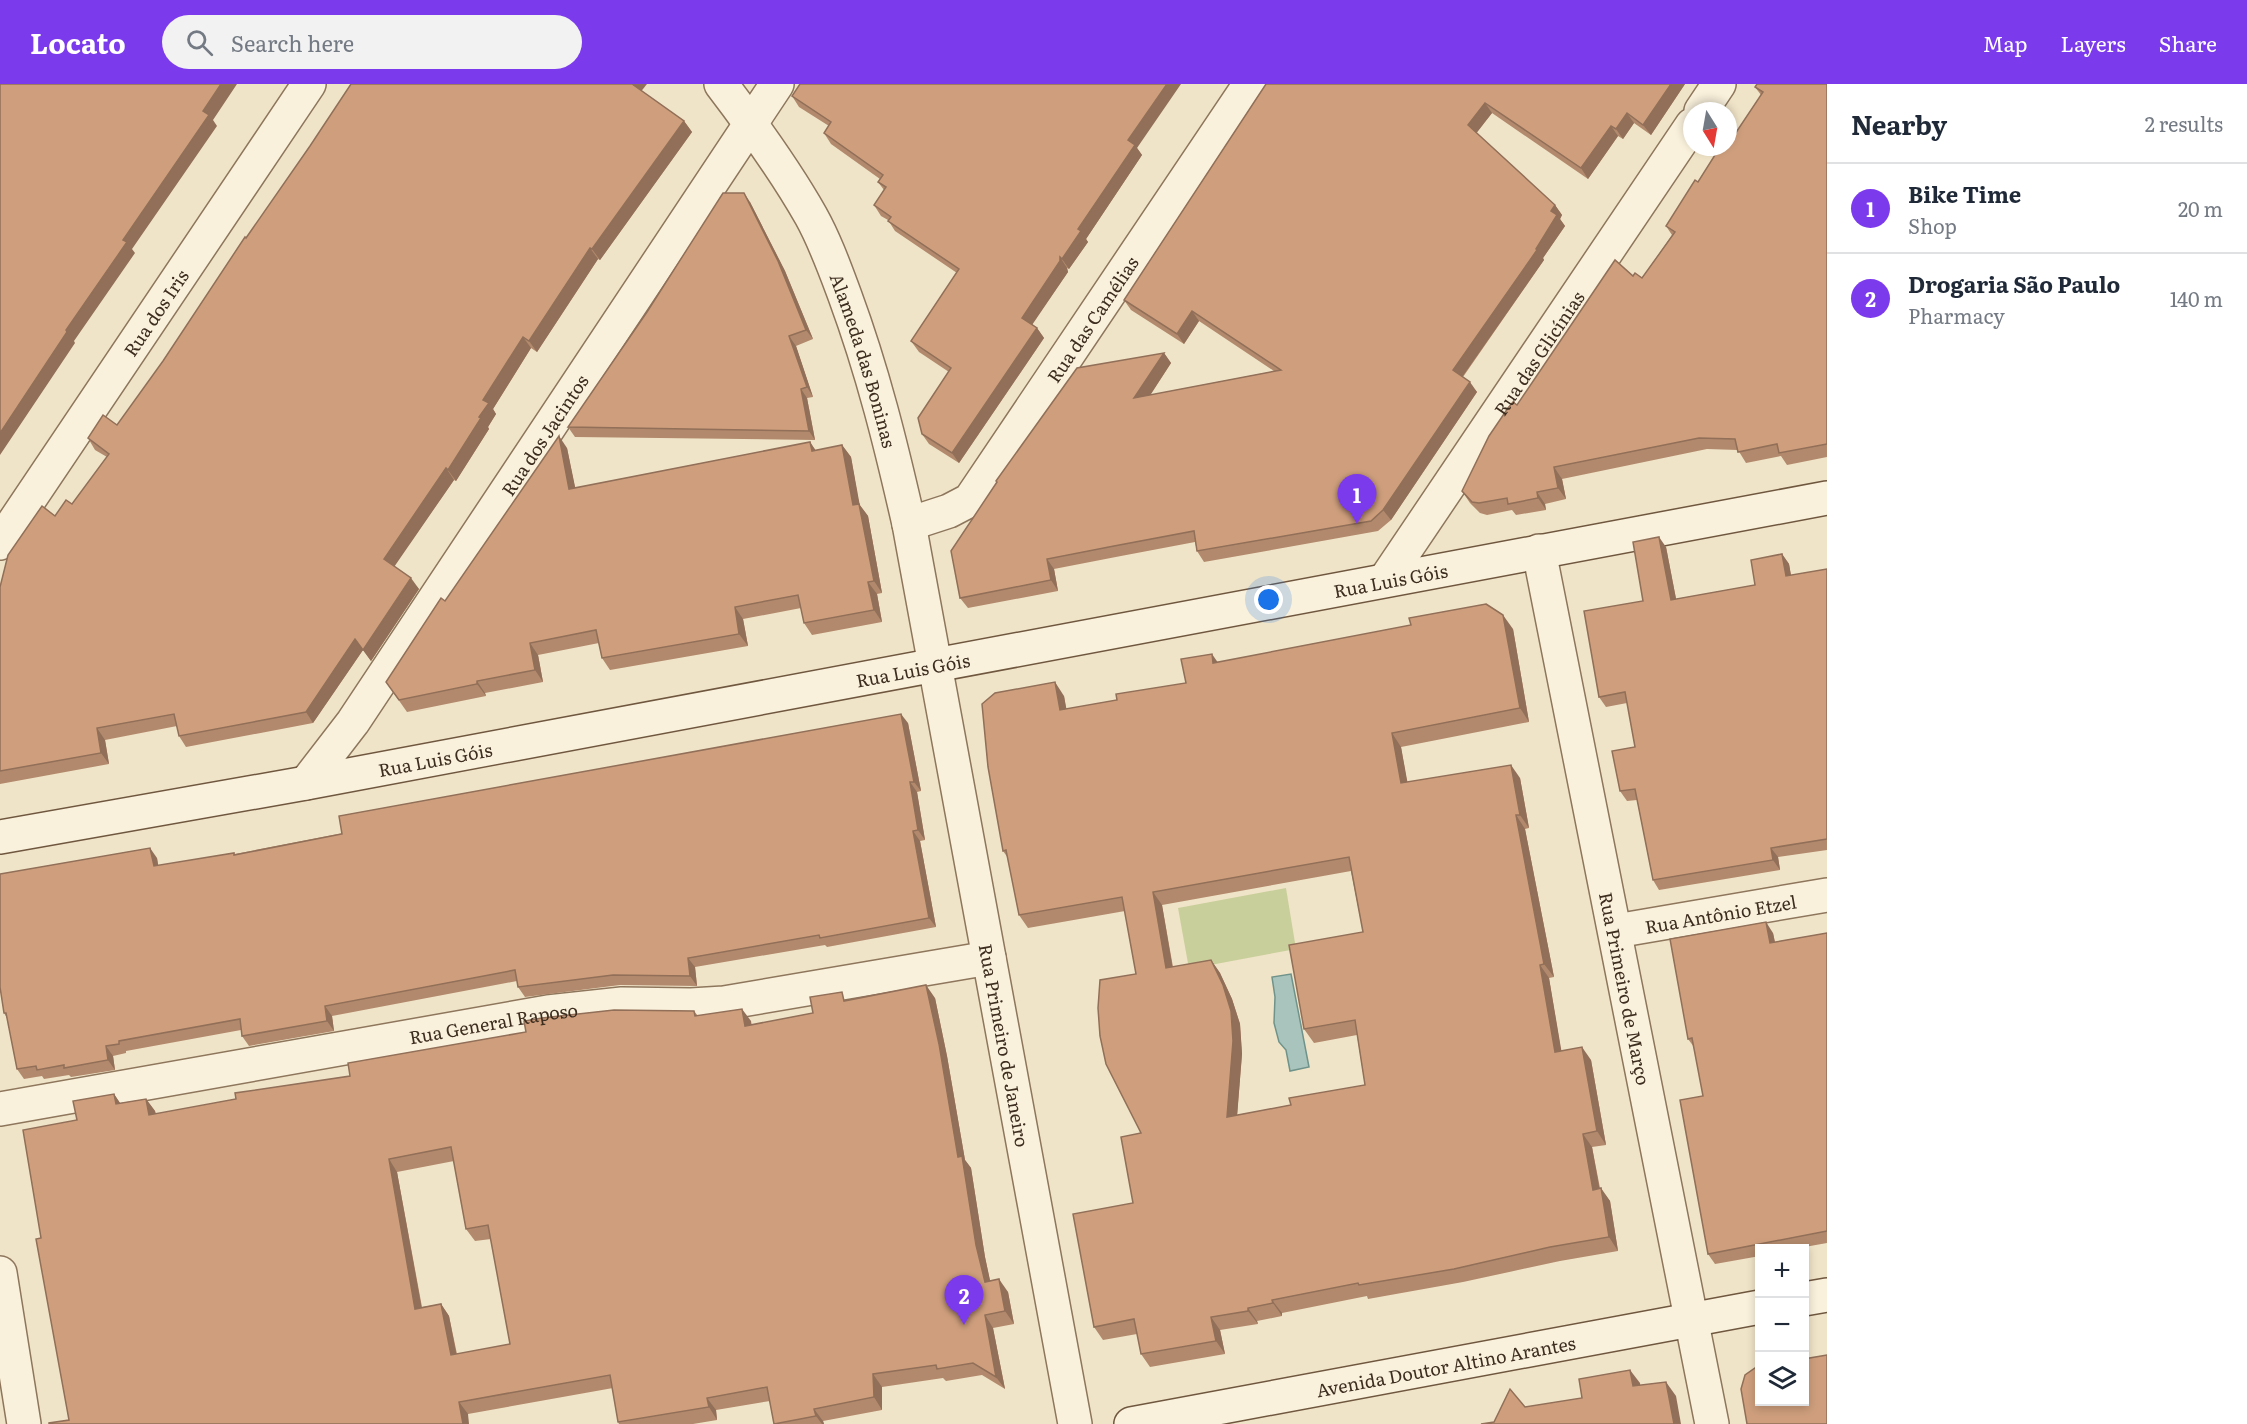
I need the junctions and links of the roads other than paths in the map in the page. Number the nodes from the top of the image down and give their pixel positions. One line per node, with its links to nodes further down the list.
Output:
1 (309, 84): 11 (street, Rua dos Iris)
2 (721, 84): 7 (street, Alameda das Boninas)
3 (777, 84): 7 (street, Rua dos Jacintos)
4 (1250, 84): 10 (street, Rua das Camélias)
5 (1719, 84): 6 (street)
6 (1707, 102)
7 (750, 123): 10 (street, Alameda das Boninas); 15 (street, Rua dos Jacintos)
8 (1683, 138): 13 (street, Rua das Glicínias)
9 (1827, 498): 12 (street, Rua Luis Góis)
10 (909, 524): 14 (street, Alameda das Boninas)
11 (0, 543)
12 (1539, 550): 13 (street, Rua Luis Góis); 18 (street, Rua Primeiro de Março)
13 (1385, 580): 14 (street, Rua Luis Góis)
14 (935, 666): 15 (street, Rua Luis Góis); 19 (street, Rua Primeiro de Janeiro)
15 (306, 783): 16 (street, Rua Luis Góis)
16 (0, 837)
17 (1827, 896): 18 (street, Rua Antônio Etzel)
18 (1616, 931): 25 (street, Rua Primeiro de Março)
19 (989, 958): 20 (street, Rua General Raposo); 27 (street, Rua Primeiro de Janeiro)
20 (0, 1109)
21 (0, 1273): 26 (street)
22 (1827, 1295): 23 (street)
23 (1809, 1298)
24 (1755, 1308): 25 (street, Avenida Doutor Altino Arantes)
25 (1691, 1319): 28 (street, Avenida Doutor Altino Arantes); 29 (street, Rua Primeiro de Março)
26 (24, 1424)
27 (1075, 1424)
28 (1131, 1424)
29 (1712, 1424)

